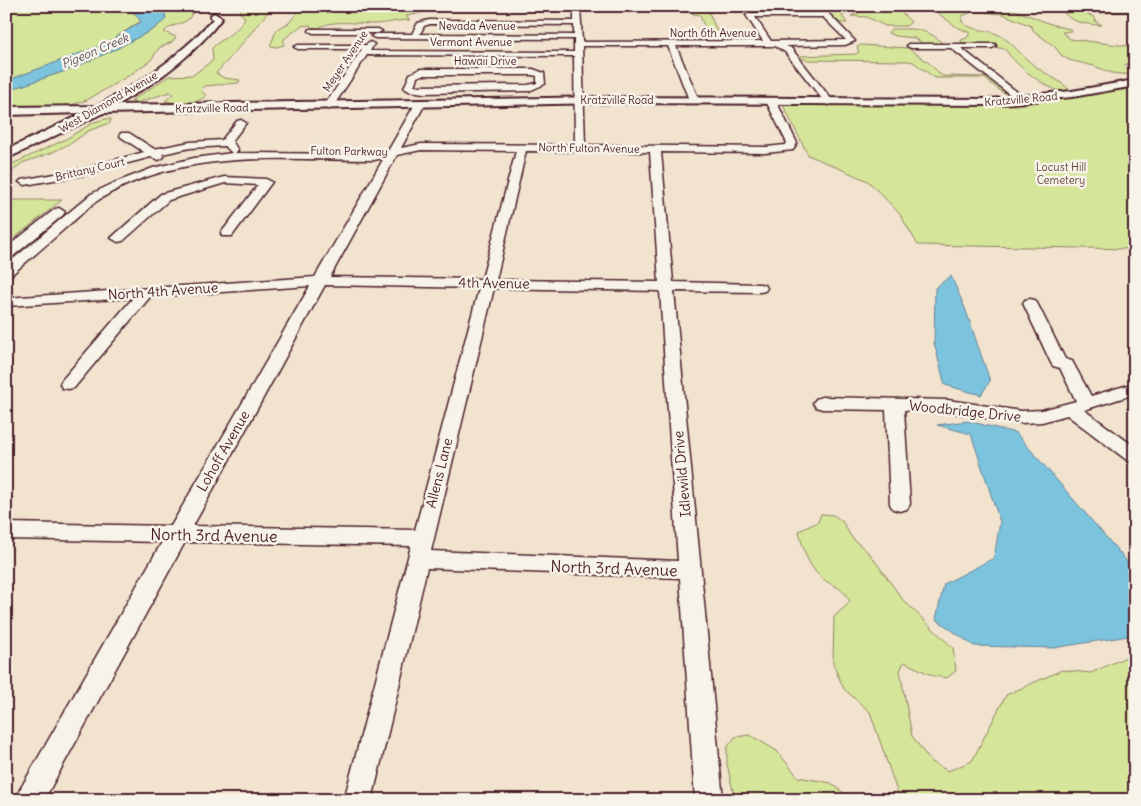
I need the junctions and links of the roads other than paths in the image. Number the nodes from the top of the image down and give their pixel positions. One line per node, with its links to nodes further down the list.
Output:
1 (577, 6): 3 (street)
2 (217, 11): 26 (main road, West Diamond Avenue); 27 (main road, West Diamond Avenue)
3 (577, 23): 6 (street); 7 (street)
4 (313, 31): 5 (street, Nevada Avenue)
5 (378, 32): 6 (street, Nevada Avenue); 14 (street, Meyer Avenue)
6 (414, 36): 7 (street, Nevada Avenue)
7 (578, 41): 9 (street, North 6th Avenue); 15 (street)
8 (774, 44): 8 (street, North 6th Avenue); 9 (street, North 6th Avenue); 22 (street)
9 (672, 45): 19 (street)
10 (911, 46): 11 (street)
11 (953, 46): 12 (street); 20 (street)
12 (992, 46)
13 (298, 47): 14 (street, Vermont Avenue)
14 (366, 50): 15 (street, Vermont Avenue); 25 (street, Meyer Avenue)
15 (578, 54): 18 (street)
16 (1135, 83): 20 (main road, Kratzville Road)
17 (466, 89): 17 (street, Hawaii Drive); 23 (street)
18 (580, 100): 19 (main road, Kratzville Road); 23 (main road, Kratzville Road); 33 (street)
19 (694, 100): 21 (main road, Kratzville Road)
20 (1021, 100): 22 (main road, Kratzville Road)
21 (771, 101): 22 (main road, Kratzville Road); 34 (street, North Fulton Avenue)
22 (829, 102)
23 (462, 103): 24 (main road, Kratzville Road)
24 (420, 104): 25 (main road, Kratzville Road); 35 (street, Lohoff Avenue)
25 (329, 106): 27 (main road, Kratzville Road)
26 (82, 110): 27 (main road, Kratzville Road); 28 (main road, Kratzville Road); 31 (main road, West Diamond Avenue)
27 (97, 110): 37 (main road, West Diamond Avenue)
28 (6, 111)
29 (241, 123): 39 (street)
30 (125, 135): 36 (street)
31 (6, 147)
32 (522, 147): 33 (street, North Fulton Avenue); 35 (street, North Fulton Avenue); 46 (street, Allens Lane)
33 (580, 147): 34 (street, North Fulton Avenue)
34 (655, 149): 47 (street, Idlewild Drive)
35 (393, 151): 39 (street, Fulton Parkway); 45 (street, Lohoff Avenue)
36 (153, 153): 38 (street); 39 (street, Brittany Court); 40 (street, Brittany Court)
37 (6, 155)
38 (165, 161): 39 (street, Fulton Parkway); 43 (street, Fulton Parkway)
39 (230, 161): 41 (street); 42 (street); 44 (street, Fulton Parkway)
40 (25, 182)
41 (227, 233)
42 (118, 238)
43 (6, 255)
44 (6, 272)
45 (320, 281): 46 (street, 4th Avenue); 49 (street, North 4th Avenue); 60 (street, Lohoff Avenue)
46 (486, 283): 47 (street, 4th Avenue); 61 (street, Allens Lane)
47 (667, 286): 48 (street); 62 (street, Idlewild Drive)
48 (760, 288)
49 (145, 292): 50 (street, North 4th Avenue); 52 (street)
50 (6, 302)
51 (1030, 302): 56 (street)
52 (68, 384)
53 (1135, 388): 56 (street, Woodbridge Drive)
54 (822, 403): 55 (street, Woodbridge Drive)
55 (895, 404): 56 (street, Woodbridge Drive); 58 (street)
56 (1078, 406): 57 (street)
57 (1135, 456)
58 (900, 504)
59 (6, 531): 60 (street, North 3rd Avenue)
60 (176, 534): 61 (street, North 3rd Avenue); 63 (street, Lohoff Avenue)
61 (420, 549): 62 (street, North 3rd Avenue); 64 (street, Allens Lane)
62 (690, 570): 65 (street, Idlewild Drive)
63 (28, 800)
64 (358, 800)
65 (709, 800)

